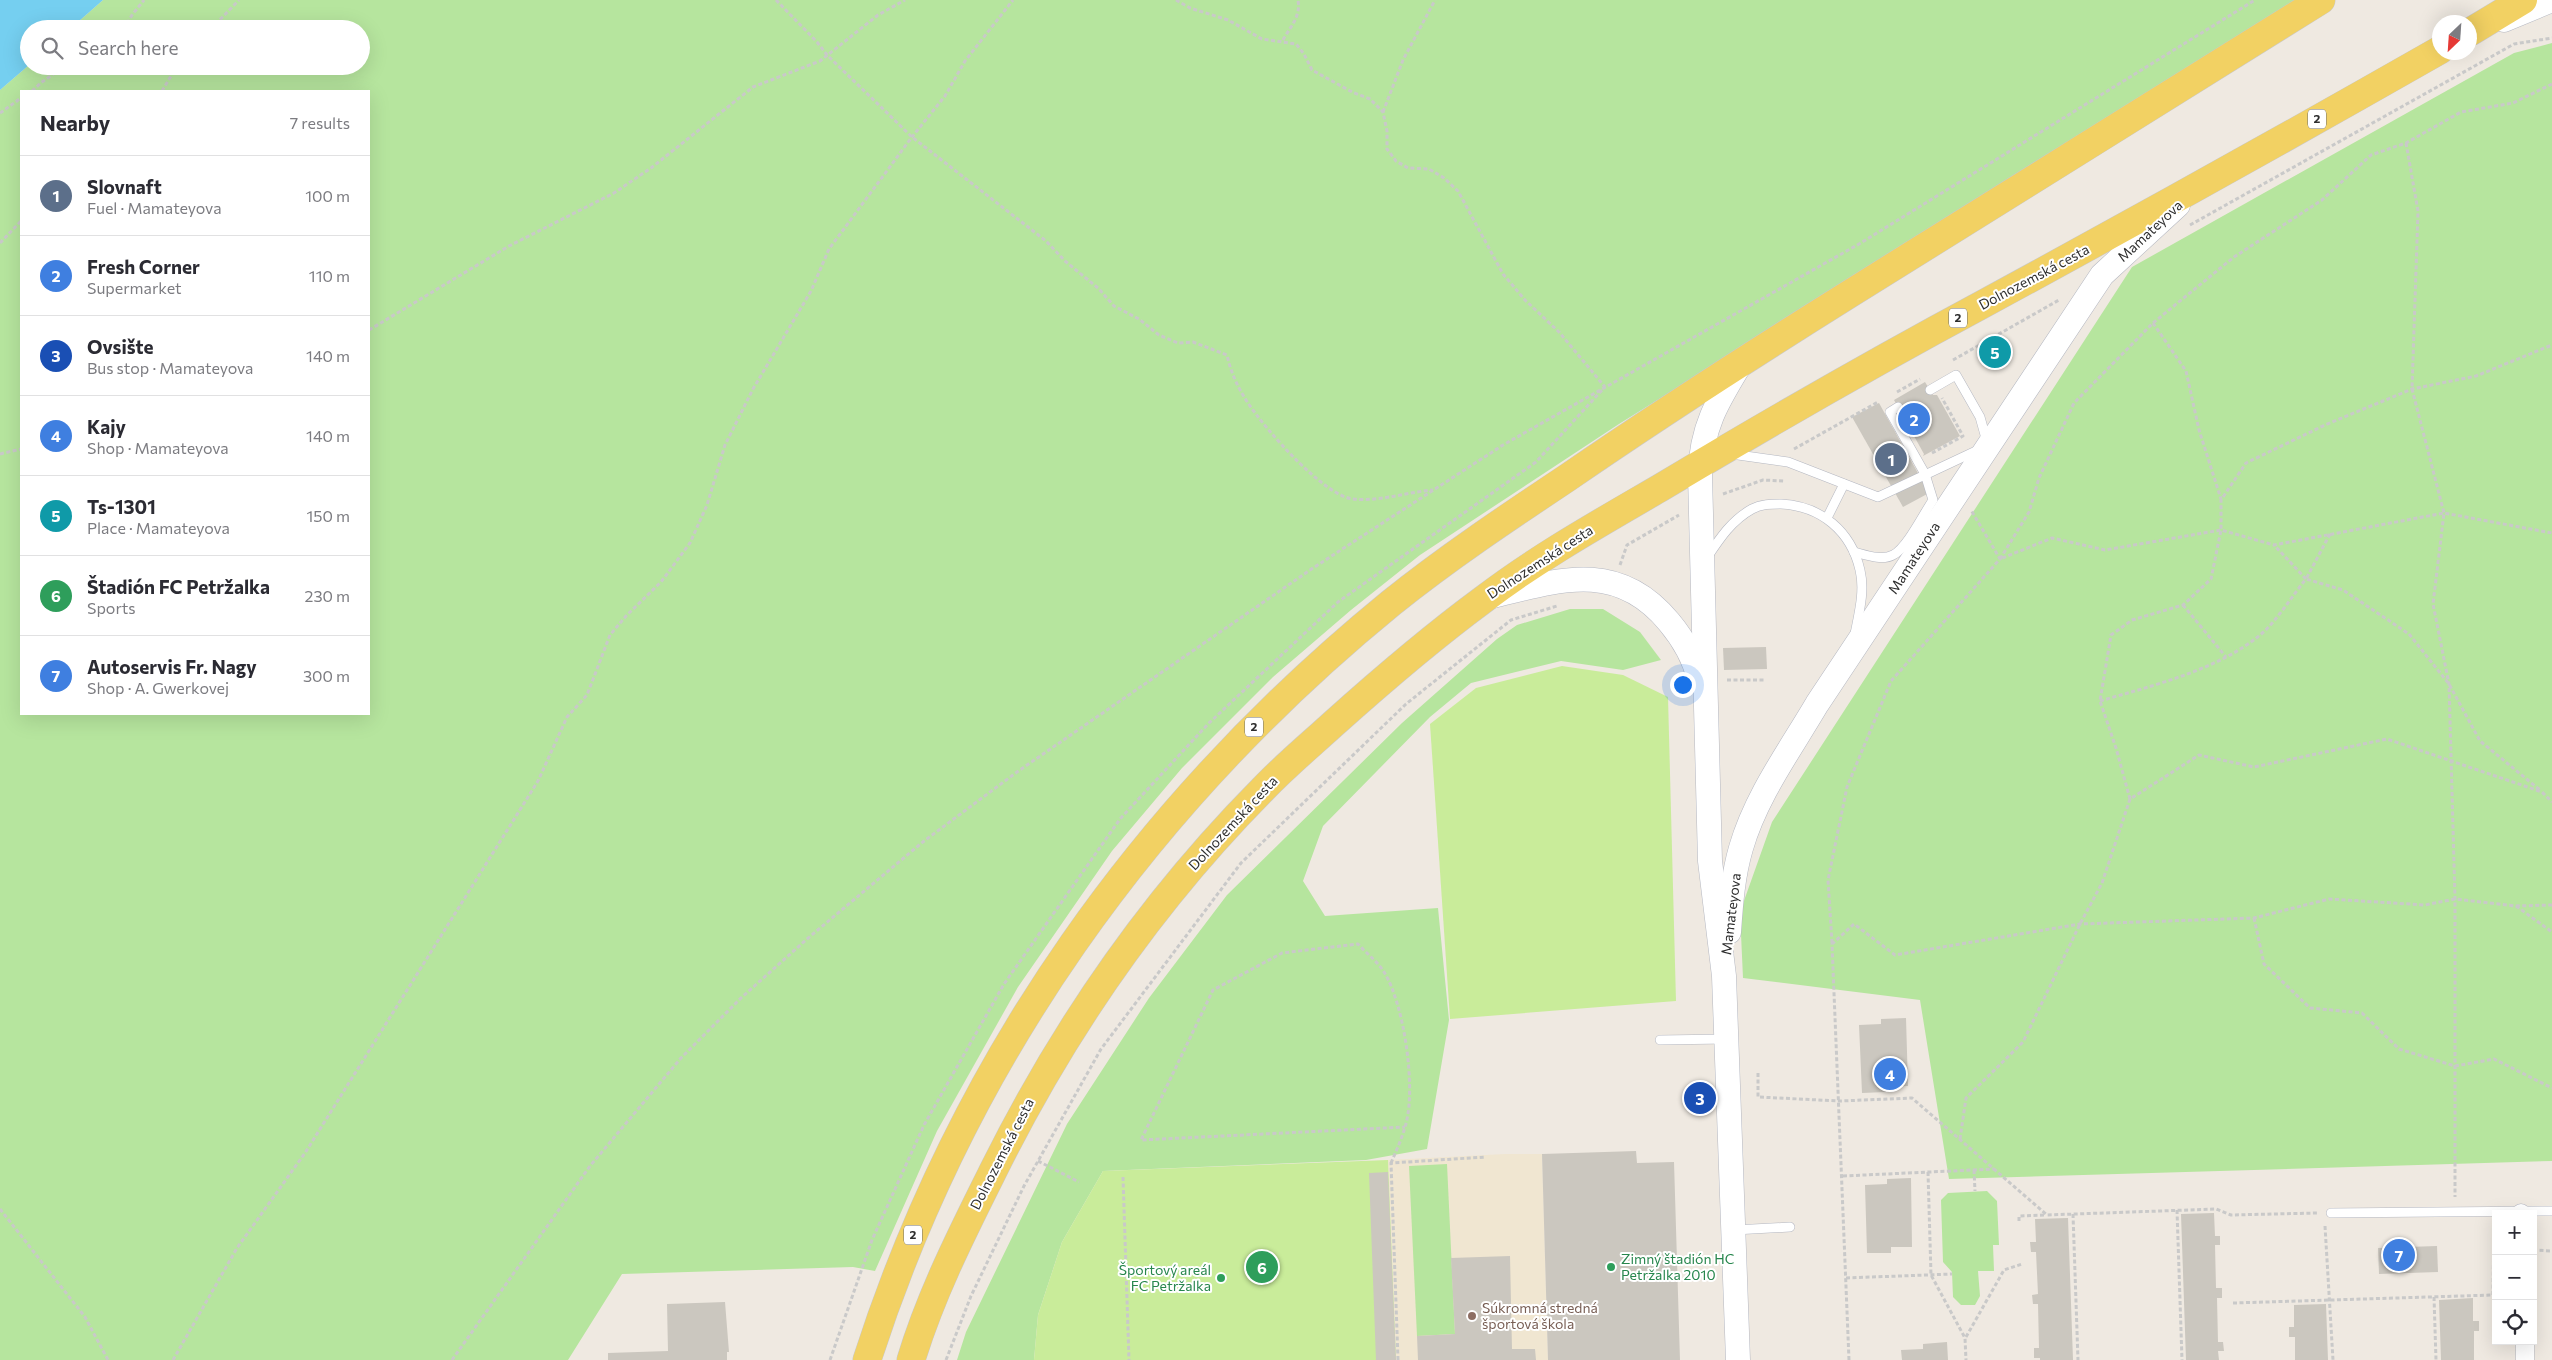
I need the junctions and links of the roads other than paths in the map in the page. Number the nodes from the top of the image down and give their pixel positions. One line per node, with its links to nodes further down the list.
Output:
1 (2321, 0): 8 (main road, 2)
2 (2523, 0): 4 (main road)
3 (2552, 0): 5 (street)
4 (2477, 28)
5 (2477, 29)
6 (2432, 55): 7 (main road, Dolnozemská cesta / 2)
7 (2195, 189): 11 (street, Mamateyova); 12 (main road, Dolnozemská cesta / 2)
8 (1744, 360): 12 (street, Mamateyova); 31 (main road, 2)
9 (1933, 388): 11 (lane)
10 (1898, 407): 13 (lane)
11 (1988, 446): 13 (lane); 19 (street, Mamateyova)
12 (1711, 456): 14 (lane); 17 (street, Mamateyova); 18 (main road, Dolnozemská cesta / 2)
13 (1925, 474): 14 (lane); 16 (lane)
14 (1844, 484): 15 (lane)
15 (1826, 518): 16 (lane); 17 (lane)
16 (1854, 552): 19 (lane)
17 (1704, 563): 20 (street, Mamateyova)
18 (1485, 598): 20 (street); 32 (main road, Dolnozemská cesta / 2)
19 (1851, 654): 21 (street, Mamateyova)
20 (1706, 706): 21 (street, Mamateyova)
21 (1724, 976): 22 (street, Mamateyova)
22 (1726, 1039): 23 (lane); 29 (street, Mamateyova)
23 (1660, 1040)
24 (2552, 1211): 26 (lane)
25 (2492, 1212): 27 (lane)
26 (2537, 1212)
27 (2328, 1213)
28 (1790, 1227): 29 (lane)
29 (1734, 1230): 33 (street, Mamateyova)
30 (2525, 1345): 34 (street)
31 (867, 1360)
32 (912, 1360)
33 (1738, 1360)
34 (2526, 1360)

